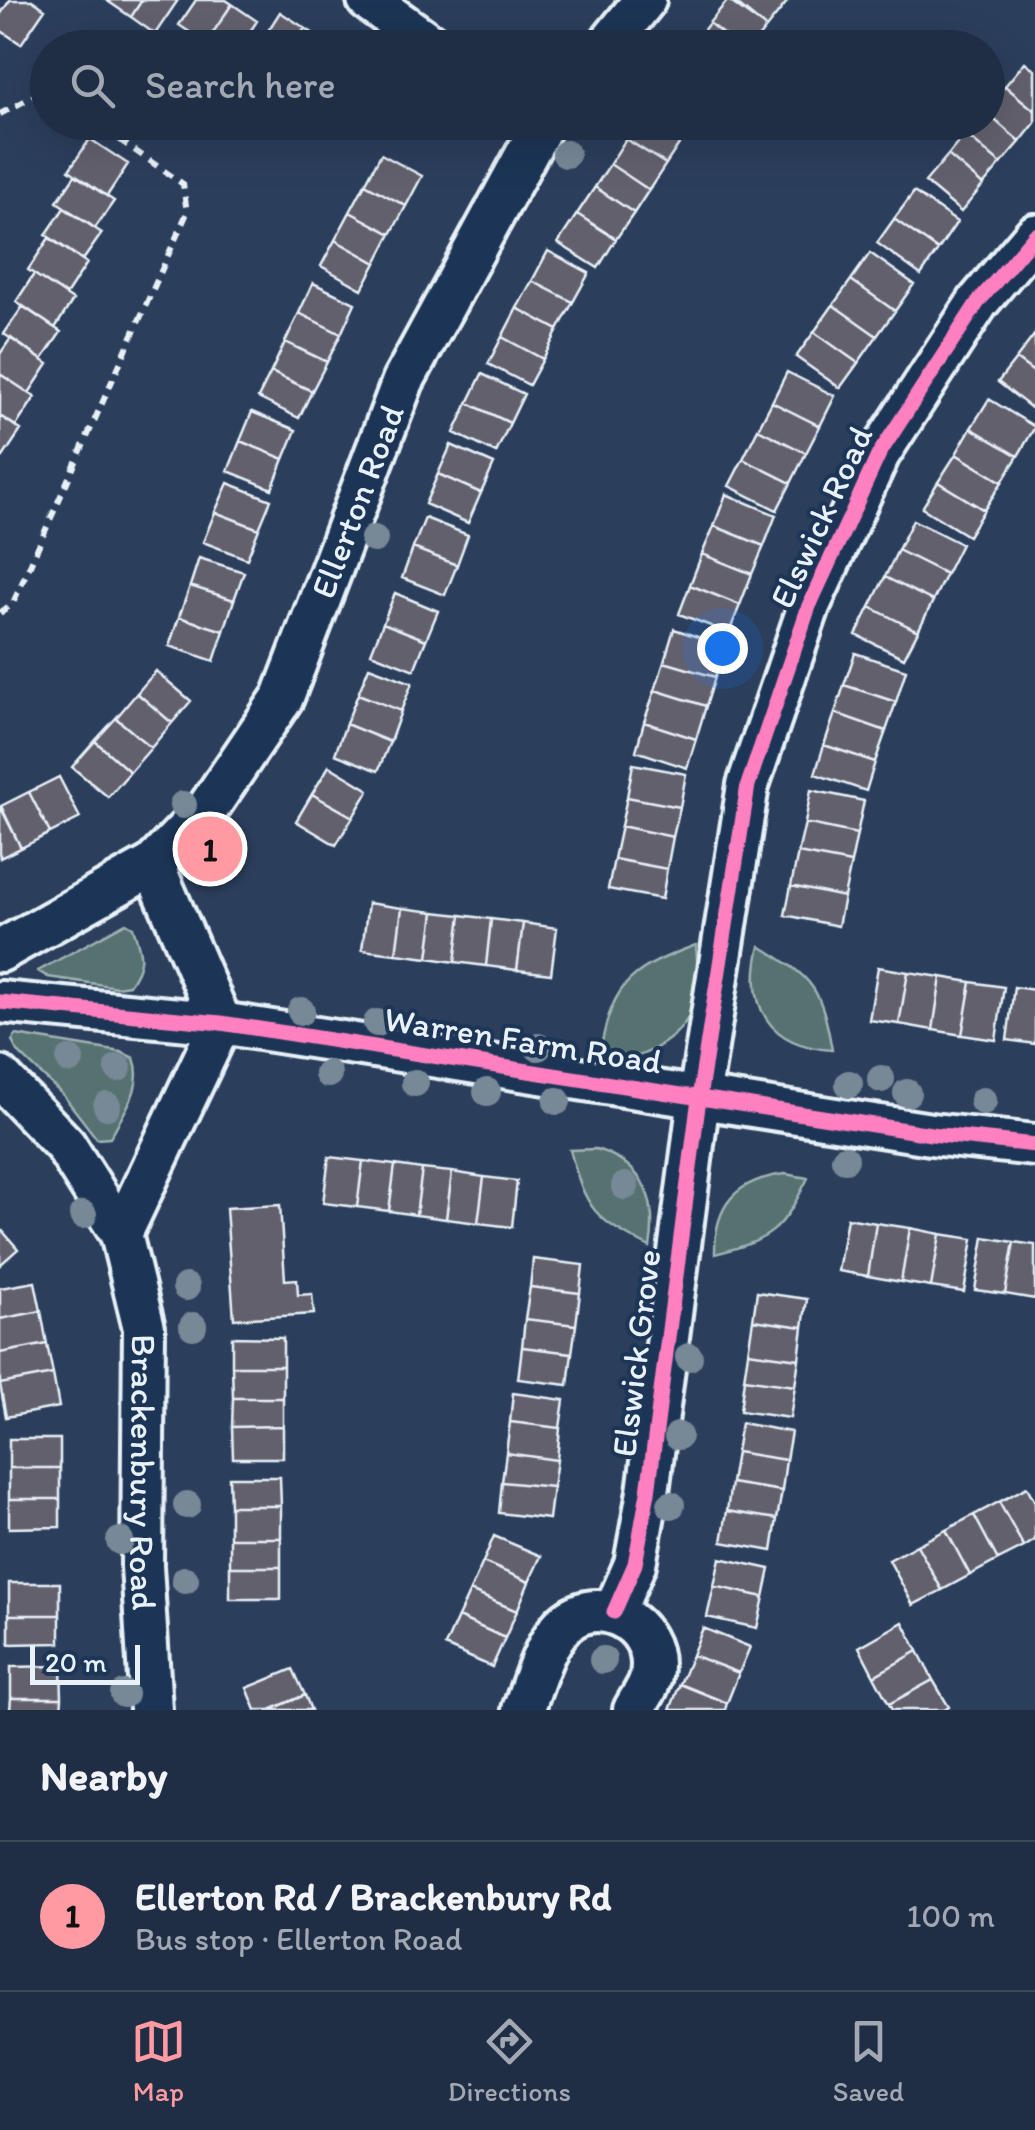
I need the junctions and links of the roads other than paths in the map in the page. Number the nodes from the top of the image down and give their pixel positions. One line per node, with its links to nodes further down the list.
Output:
1 (368, 0): 3 (street)
2 (645, 0): 4 (street)
3 (410, 30)
4 (621, 30)
5 (534, 140): 7 (street, Ellerton Road)
6 (1035, 234): 12 (street, Elswick Road)
7 (153, 865): 8 (street, Ellerton Road); 10 (street)
8 (0, 951)
9 (0, 1002): 10 (street, Warren Farm Road)
10 (221, 1023): 12 (street, Warren Farm Road); 14 (street)
11 (0, 1077): 14 (street, Brackenbury Road)
12 (699, 1098): 13 (street, Warren Farm Road); 15 (street, Elswick Grove)
13 (1035, 1145)
14 (121, 1234): 16 (street, Brackenbury Road)
15 (614, 1612): 17 (street); 18 (street)
16 (151, 1710)
17 (523, 1710)
18 (634, 1710)

